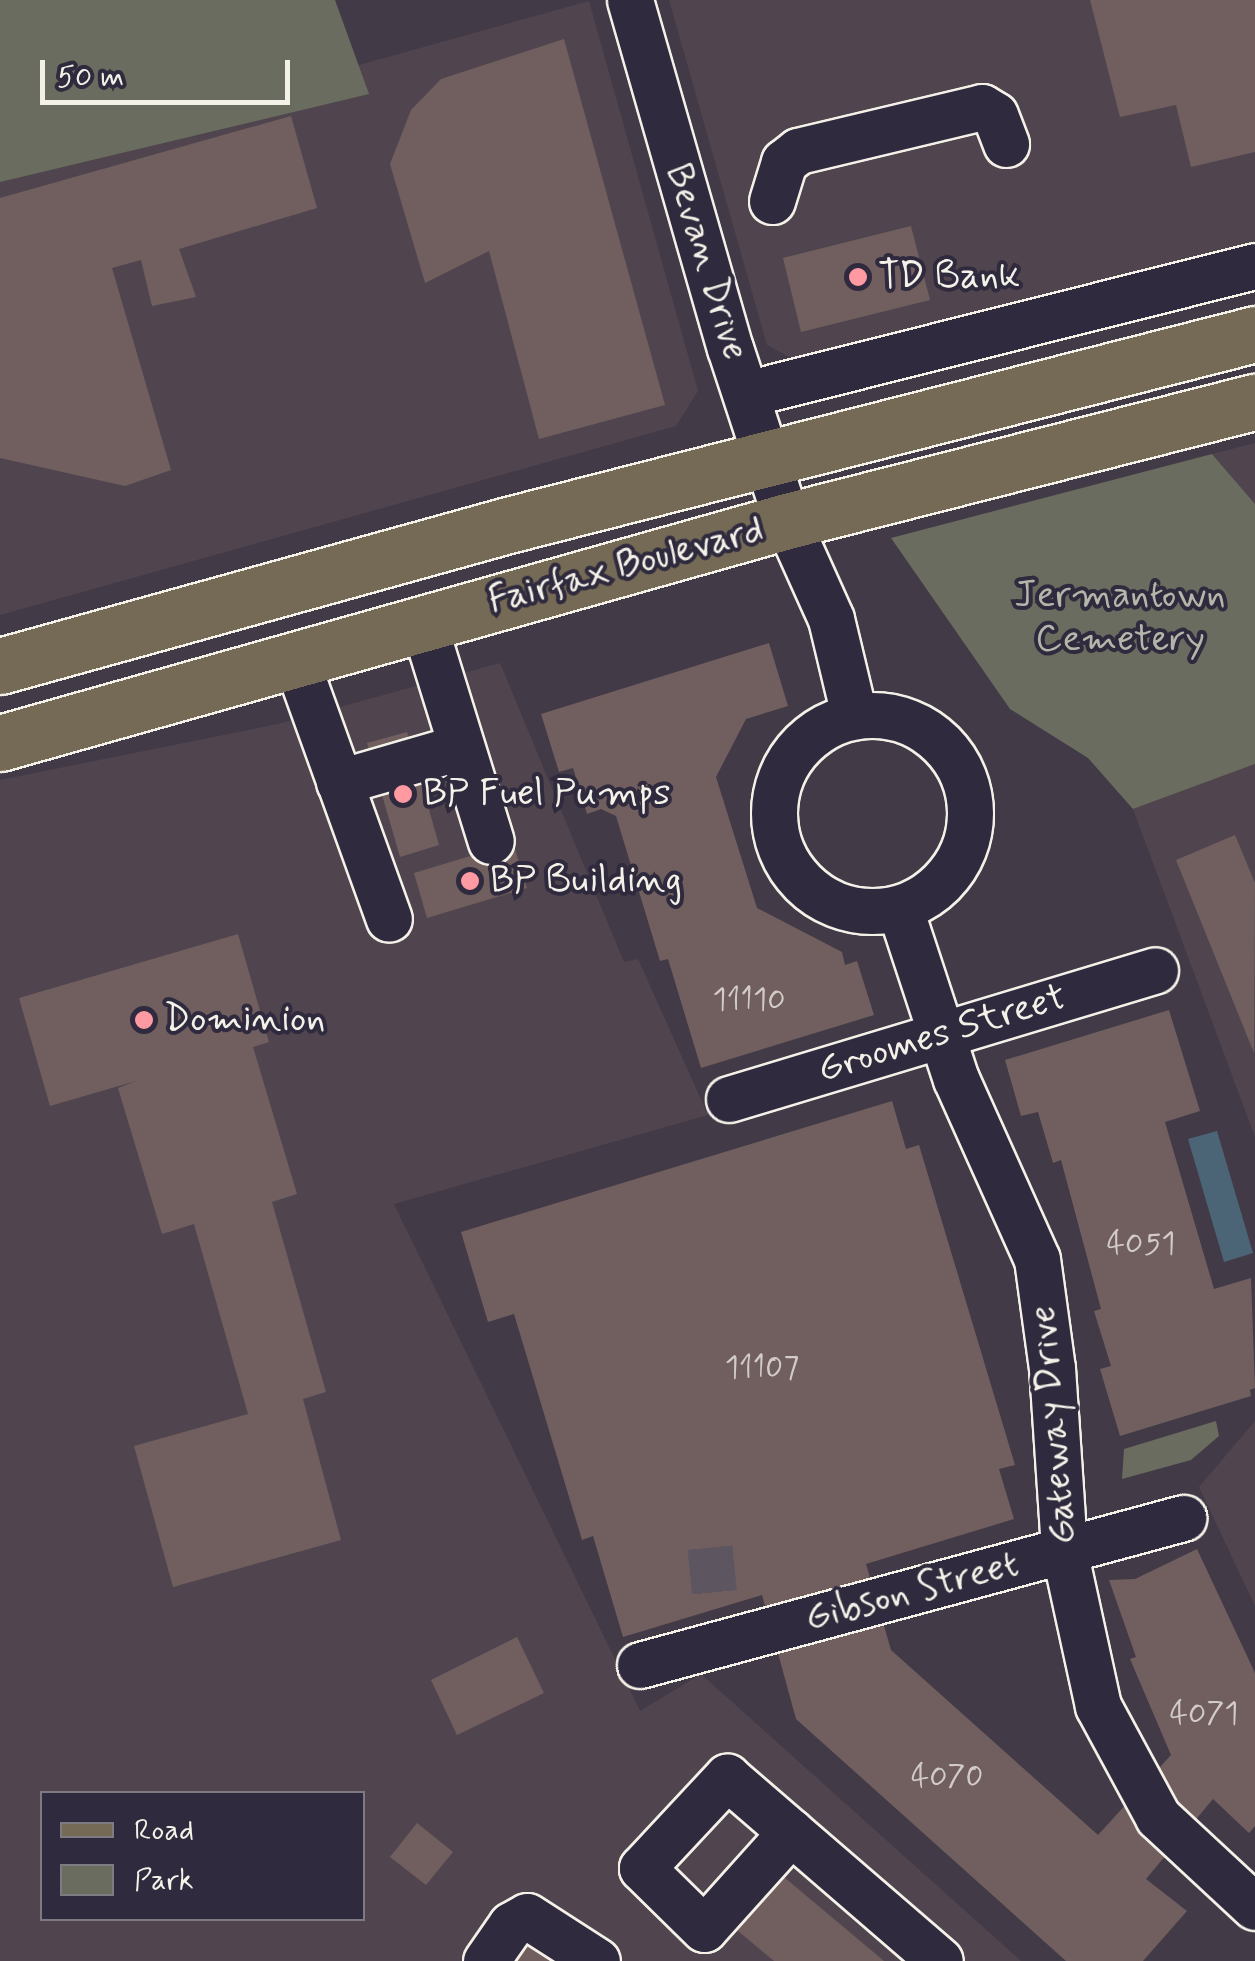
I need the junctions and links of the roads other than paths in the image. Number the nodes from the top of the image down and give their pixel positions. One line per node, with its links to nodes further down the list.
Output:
1 (630, 0): 8 (street, Bevan Drive)
2 (1006, 144): 3 (street)
3 (772, 201)
4 (1255, 266): 5 (street)
5 (1108, 304): 7 (street); 8 (street)
6 (1255, 334): 7 (main road, Fairfax Boulevard)
7 (1125, 370): 10 (main road, Fairfax Boulevard)
8 (746, 394): 10 (street, Bevan Drive)
9 (1255, 402): 11 (main road, Fairfax Boulevard)
10 (766, 458): 11 (street, Bevan Drive); 14 (main road, Fairfax Boulevard)
11 (788, 522): 12 (main road, Fairfax Boulevard); 15 (street)
12 (423, 622): 13 (main road, Fairfax Boulevard); 17 (street)
13 (295, 658): 16 (main road, Fairfax Boulevard); 18 (street)
14 (0, 666)
15 (854, 715): 20 (street); 20 (street)
16 (0, 742)
17 (460, 747): 18 (street); 19 (street)
18 (340, 782): 21 (street)
19 (491, 841)
20 (900, 909): 23 (street, Gateway Drive)
21 (389, 918)
22 (1155, 970): 23 (street, Groomes Street)
23 (940, 1035): 24 (street, Groomes Street); 26 (street, Gateway Drive)
24 (729, 1099)
25 (1183, 1518): 26 (street, Gibson Street)
26 (1064, 1550): 27 (street, Gibson Street); 29 (street, Gateway Drive)
27 (640, 1665)
28 (791, 1832): 32 (street)
29 (1255, 1907)
30 (486, 1961): 31 (street)
31 (596, 1961)
32 (940, 1961)

